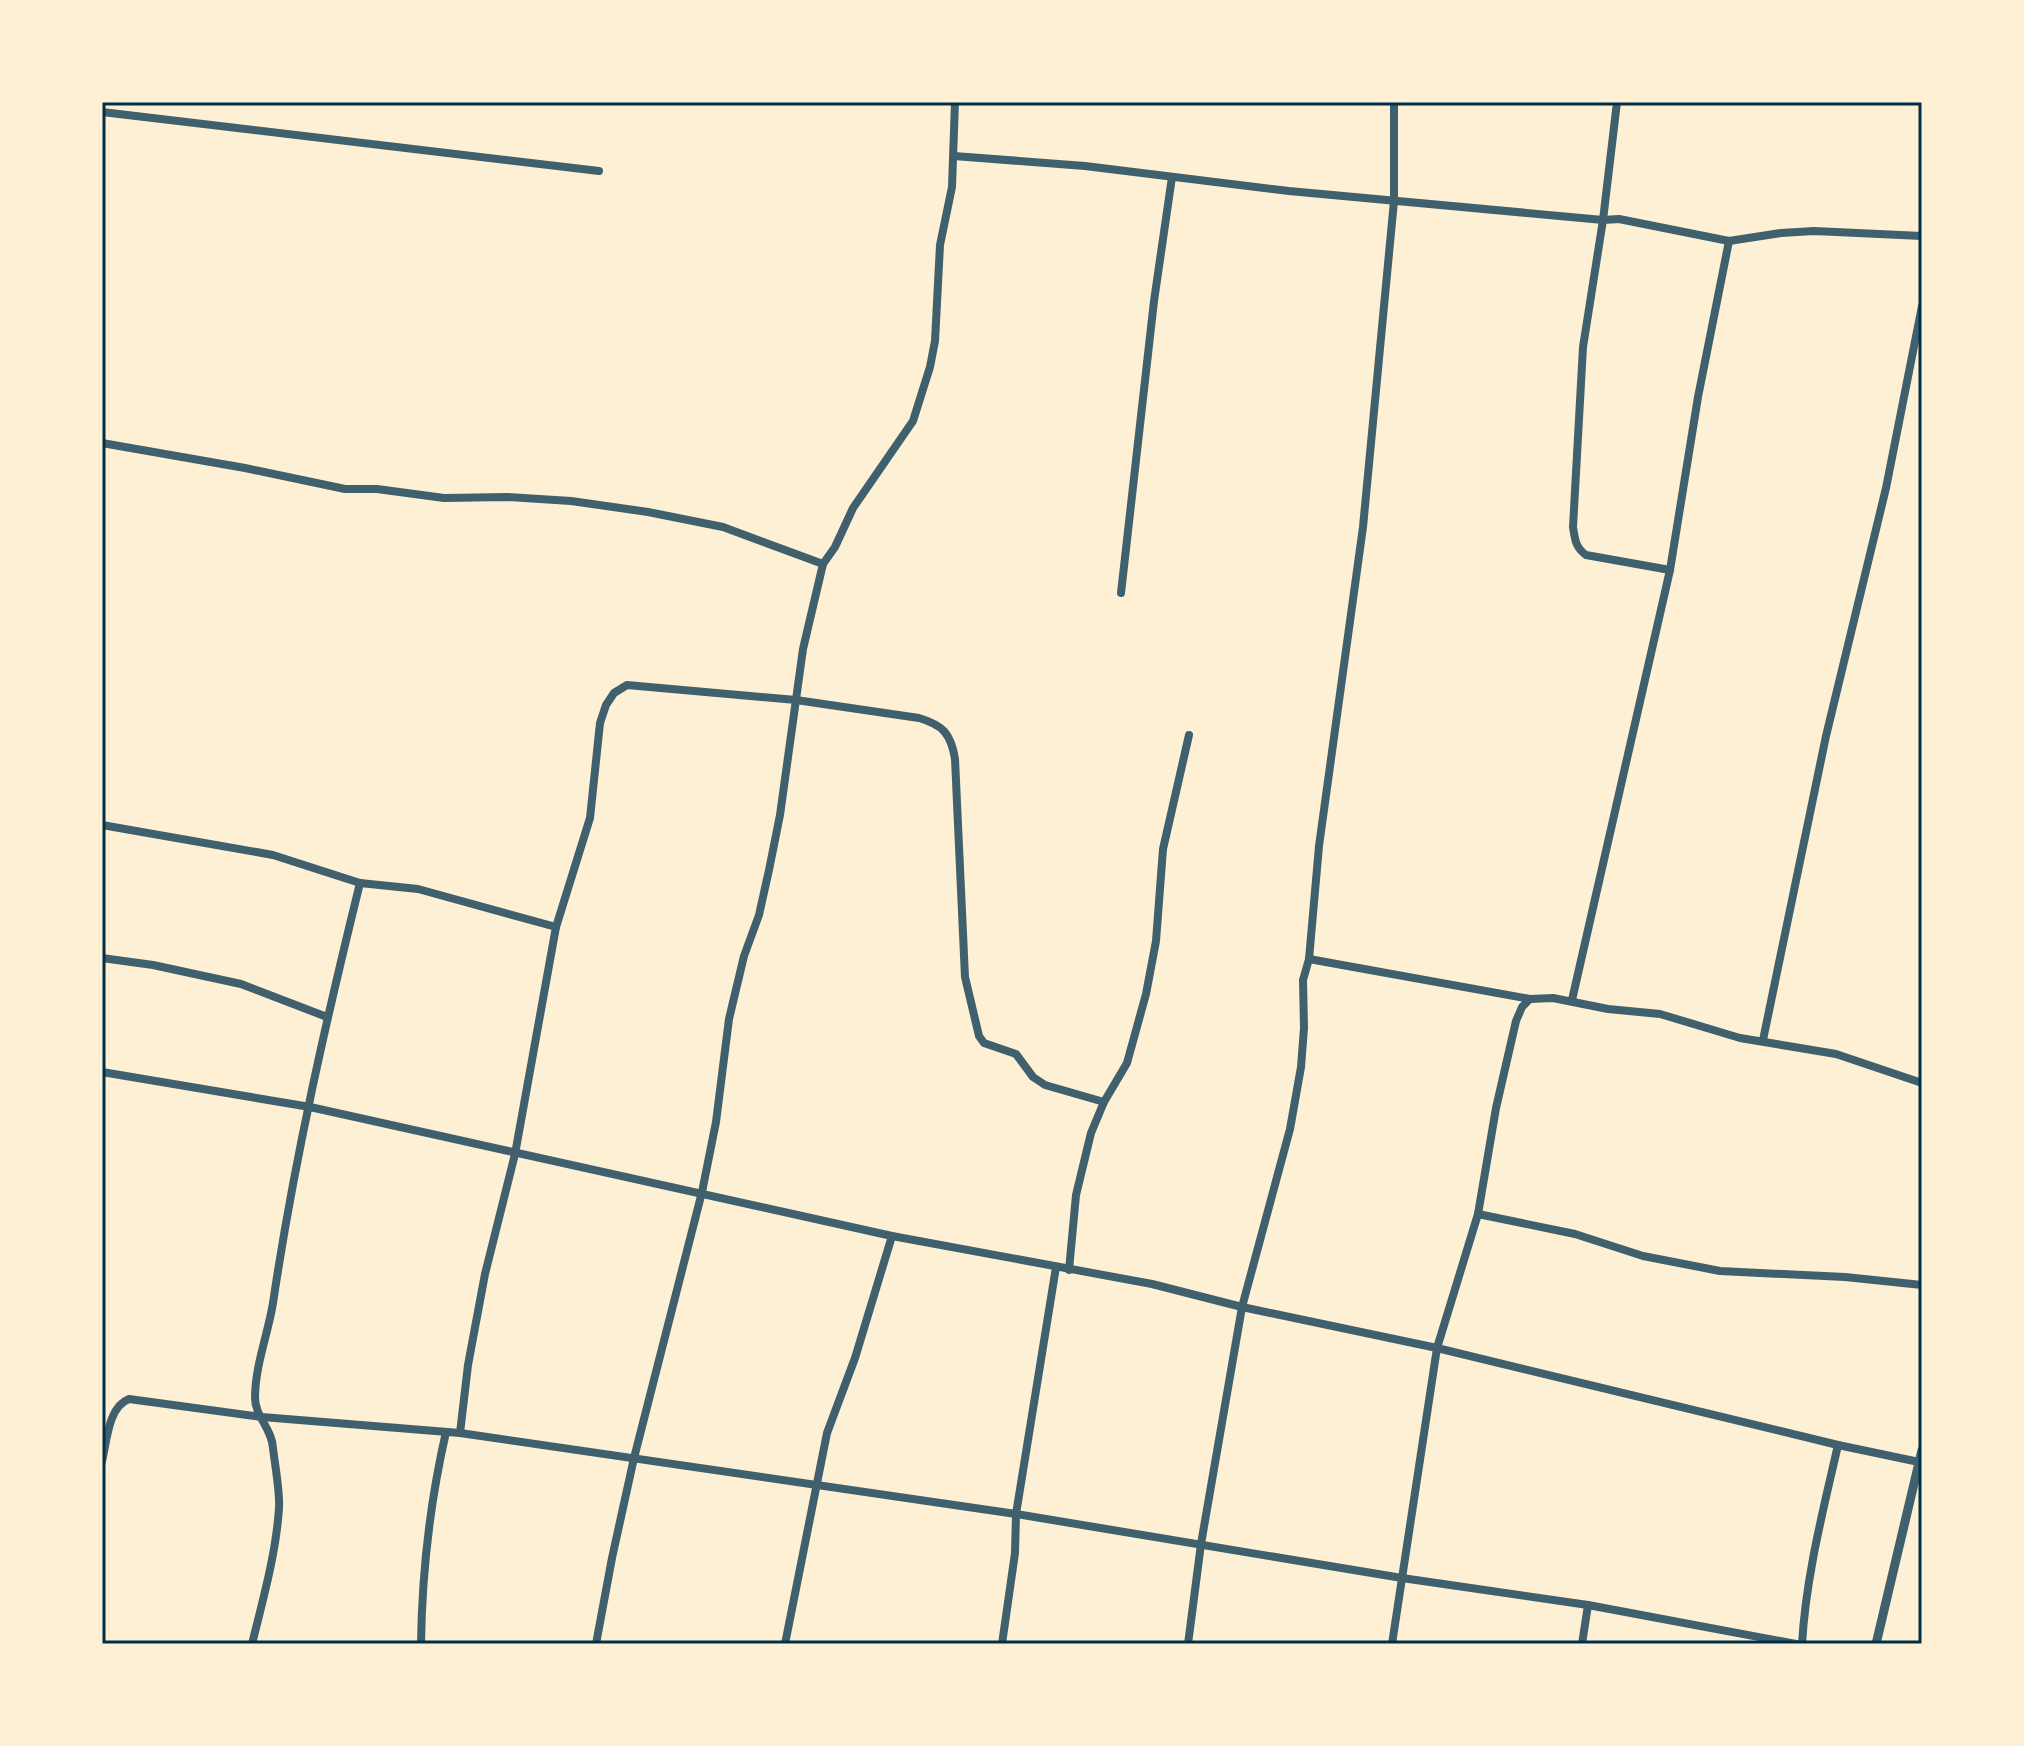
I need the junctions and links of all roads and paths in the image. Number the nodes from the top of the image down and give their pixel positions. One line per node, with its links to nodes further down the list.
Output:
1 (955, 102): 5 (street)
2 (1394, 102): 8 (street)
3 (1617, 102): 9 (street)
4 (102, 112): 6 (street)
5 (954, 156): 7 (street); 15 (street)
6 (599, 171)
7 (1172, 177): 8 (street); 17 (street)
8 (1394, 201): 9 (street); 24 (street)
9 (1603, 220): 11 (street); 16 (street)
10 (1922, 236): 11 (street); 12 (street)
11 (1729, 241): 16 (street)
12 (1922, 242)
13 (1922, 306): 28 (street)
14 (102, 443): 15 (street)
15 (823, 564): 18 (street)
16 (1670, 570): 26 (street)
17 (1121, 593)
18 (796, 700): 22 (street); 31 (street); 34 (street)
19 (1189, 735): 31 (street)
20 (102, 825): 21 (street)
21 (360, 883): 22 (street); 27 (street)
22 (556, 927): 33 (street)
23 (102, 958): 27 (street)
24 (1309, 959): 25 (street); 40 (street)
25 (1530, 999): 26 (street); 35 (street)
26 (1572, 1000): 28 (street)
27 (327, 1017): 32 (street)
28 (1763, 1040): 30 (street)
29 (102, 1072): 32 (street)
30 (1922, 1083)
31 (1104, 1102): 38 (street)
32 (310, 1107): 33 (street); 42 (street)
33 (515, 1154): 34 (street); 44 (street)
34 (702, 1192): 36 (street); 47 (street)
35 (1478, 1214): 39 (street); 41 (street)
36 (892, 1236): 37 (street); 50 (street)
37 (1056, 1267): 38 (street); 51 (street)
38 (1069, 1270): 40 (street)
39 (1922, 1285)
40 (1242, 1307): 41 (street); 52 (street)
41 (1437, 1348): 45 (street); 53 (street)
42 (262, 1417): 43 (street); 48 (street); 55 (street)
43 (446, 1432): 44 (street); 56 (street)
44 (460, 1433): 47 (street)
45 (1838, 1445): 49 (street); 63 (street)
46 (1922, 1450): 49 (street)
47 (634, 1458): 50 (street); 57 (street)
48 (102, 1461)
49 (1919, 1462): 64 (street)
50 (816, 1486): 51 (street); 58 (street)
51 (1016, 1514): 52 (street); 59 (street)
52 (1201, 1544): 53 (street); 60 (street)
53 (1402, 1578): 54 (street); 61 (street)
54 (1588, 1605): 62 (street); 63 (street)
55 (252, 1644)
56 (421, 1644)
57 (596, 1644)
58 (785, 1644)
59 (1002, 1644)
60 (1188, 1644)
61 (1392, 1644)
62 (1582, 1644)
63 (1799, 1644)
64 (1876, 1644)

